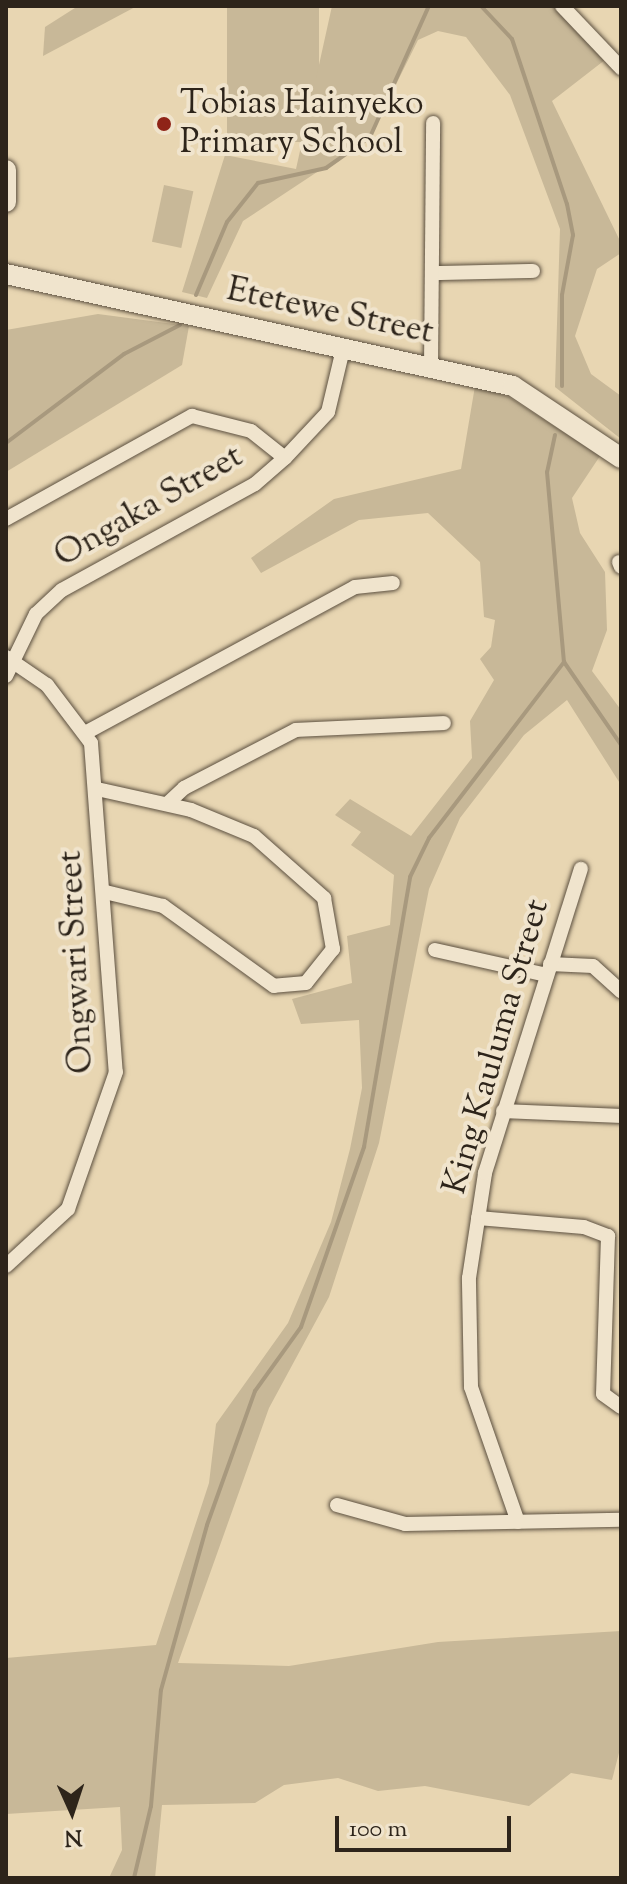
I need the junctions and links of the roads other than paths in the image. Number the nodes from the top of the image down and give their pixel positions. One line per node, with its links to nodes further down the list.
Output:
1 (562, 6): 2 (street)
2 (621, 68)
3 (433, 123): 7 (street)
4 (6, 170): 5 (street)
5 (6, 202)
6 (533, 271): 7 (street)
7 (437, 273): 10 (street)
8 (6, 274): 9 (street, Etetewe Street)
9 (343, 349): 10 (street, Etetewe Street); 11 (street, Ongaka Street)
10 (431, 367): 12 (street, Etetewe Street)
11 (285, 458): 13 (street); 15 (street, Ongaka Street)
12 (621, 458)
13 (6, 519)
14 (393, 583): 18 (street)
15 (9, 658): 16 (street, Ongaka Street); 18 (street)
16 (6, 676)
17 (444, 723): 20 (street)
18 (87, 732): 19 (street, Ongwari Street)
19 (97, 789): 20 (street); 22 (street, Ongwari Street)
20 (168, 803): 22 (street)
21 (581, 869): 24 (street, King Kauluma Street)
22 (105, 892): 29 (street, Ongwari Street)
23 (435, 950): 24 (street)
24 (549, 970): 25 (street); 26 (street, King Kauluma Street)
25 (621, 991)
26 (503, 1111): 27 (street); 28 (street, King Kauluma Street)
27 (621, 1116)
28 (478, 1218): 30 (street); 33 (street, King Kauluma Street)
29 (6, 1266)
30 (621, 1407)
31 (337, 1505): 33 (street)
32 (621, 1520): 33 (street)
33 (518, 1522)

